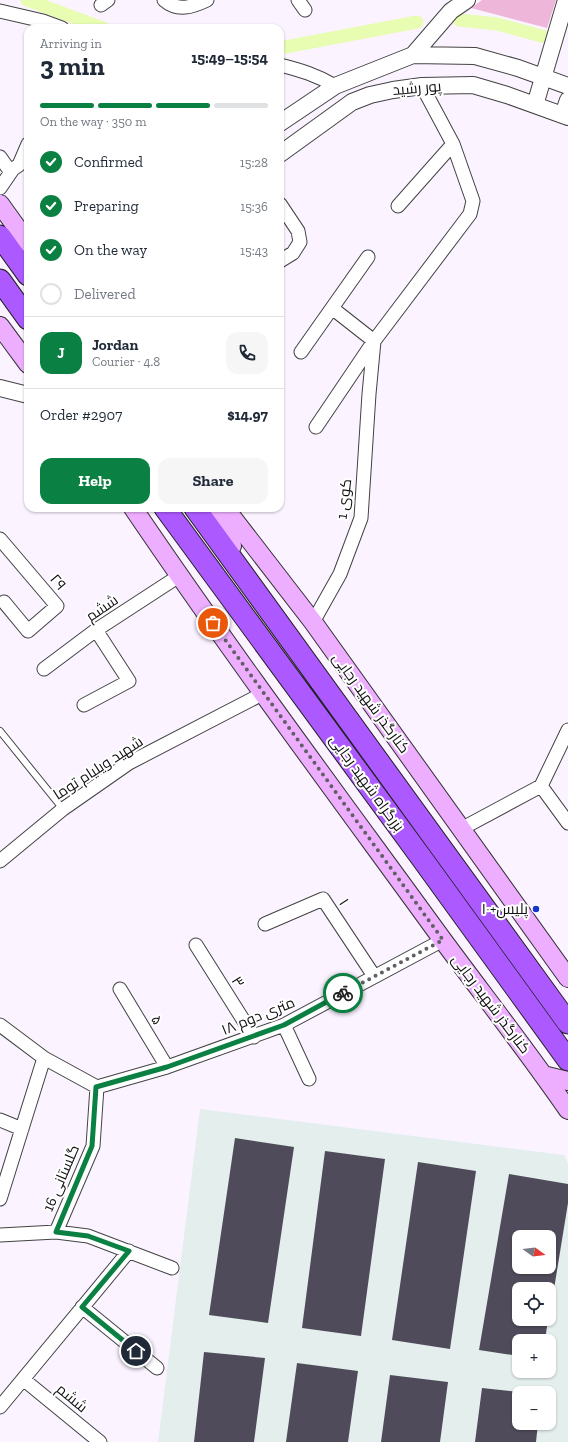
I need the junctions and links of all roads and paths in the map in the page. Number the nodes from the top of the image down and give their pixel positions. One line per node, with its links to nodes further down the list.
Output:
1 (207, 0): 4 (street)
2 (467, 0): 7 (street)
3 (566, 0): 9 (street)
4 (166, 2)
5 (0, 11): 6 (street)
6 (51, 24)
7 (413, 55): 9 (street, پور رشید); 10 (street, پور رشید)
8 (284, 66): 10 (street)
9 (543, 78): 12 (street, پور رشید); 14 (street)
10 (335, 86): 16 (street, پور رشید)
11 (422, 86): 14 (street, پور رشید); 17 (street); 18 (street, پور رشید)
12 (568, 86)
13 (568, 100): 15 (street)
14 (535, 105): 15 (street, پور رشید)
15 (565, 116)
16 (284, 120)
17 (453, 144): 24 (street); 35 (street)
18 (284, 151)
19 (24, 153): 21 (street)
20 (0, 157): 21 (street)
21 (13, 168): 22 (street)
22 (0, 188)
23 (0, 204): 27 (main road)
24 (398, 206)
25 (284, 210): 29 (street)
26 (0, 236): 30 (highway)
27 (24, 238)
28 (368, 257): 32 (street)
29 (284, 259)
30 (24, 269)
31 (0, 280): 33 (highway)
32 (332, 308): 35 (street); 36 (street)
33 (24, 313)
34 (0, 326): 37 (main road)
35 (374, 341): 40 (street); 52 (street, کوی 1)
36 (300, 352)
37 (24, 359)
38 (0, 388): 39 (street)
39 (24, 394)
40 (316, 427)
41 (136, 512): 49 (main road, کنارگذر شهید رجایی)
42 (157, 512): 48 (main road)
43 (168, 512): 48 (highway, بزرگراه شهید رجایی)
44 (199, 512): 51 (highway, بزرگراه شهید رجایی)
45 (213, 512): 51 (main road)
46 (228, 512): 52 (main road, کنارگذر شهید رجایی)
47 (0, 539): 50 (street, ۲۹)
48 (200, 558): 75 (highway, بزرگراه شهید رجایی)
49 (179, 576): 53 (street, ششم); 55 (main road, کنارگذر شهید رجایی)
50 (4, 602)
51 (266, 606): 70 (highway, بزرگراه شهید رجایی)
52 (313, 622): 62 (main road, کنارگذر شهید رجایی)
53 (96, 630): 54 (street, ششم); 56 (street)
54 (44, 669)
55 (264, 693): 60 (street, شهید ویلیام توما); 65 (main road, کنارگذر شهید رجایی)
56 (84, 705)
57 (568, 730): 59 (street)
58 (0, 731): 60 (lane)
59 (541, 786): 61 (street); 62 (street)
60 (63, 808): 63 (street, شهید ویلیام توما)
61 (568, 823)
62 (461, 829): 68 (main road, کنارگذر شهید رجایی)
63 (1, 857)
64 (265, 924): 67 (street, ۱)
65 (443, 940): 67 (street, ۱۸ متری دوم); 77 (main road, کنارگذر شهید رجایی)
66 (196, 945): 73 (street, ۳)
67 (374, 976): 72 (street, ۱۸ متری دوم)
68 (567, 976)
69 (120, 990): 76 (street, ۵)
70 (568, 1023)
71 (0, 1025): 74 (street)
72 (284, 1025): 73 (street, ۱۸ متری دوم); 78 (street)
73 (254, 1037): 76 (street, ۱۸ متری دوم)
74 (44, 1058): 80 (street); 83 (street)
75 (568, 1060)
76 (167, 1067): 80 (street, ۱۸ متری دوم)
77 (543, 1075): 79 (main road); 81 (main road, کنارگذر شهید رجایی)
78 (309, 1079)
79 (568, 1081)
80 (96, 1087): 86 (street, گلستانی 16)
81 (568, 1110)
82 (0, 1120): 83 (street)
83 (22, 1129): 84 (street)
84 (5, 1166): 85 (street)
85 (0, 1199)
86 (56, 1232): 87 (street); 88 (street)
87 (0, 1235)
88 (129, 1251): 89 (street); 90 (street)
89 (172, 1268)
90 (82, 1307): 91 (street); 92 (street)
91 (157, 1368)
92 (23, 1379): 93 (street); 94 (street, ششم)
93 (2, 1399)
94 (100, 1442)

